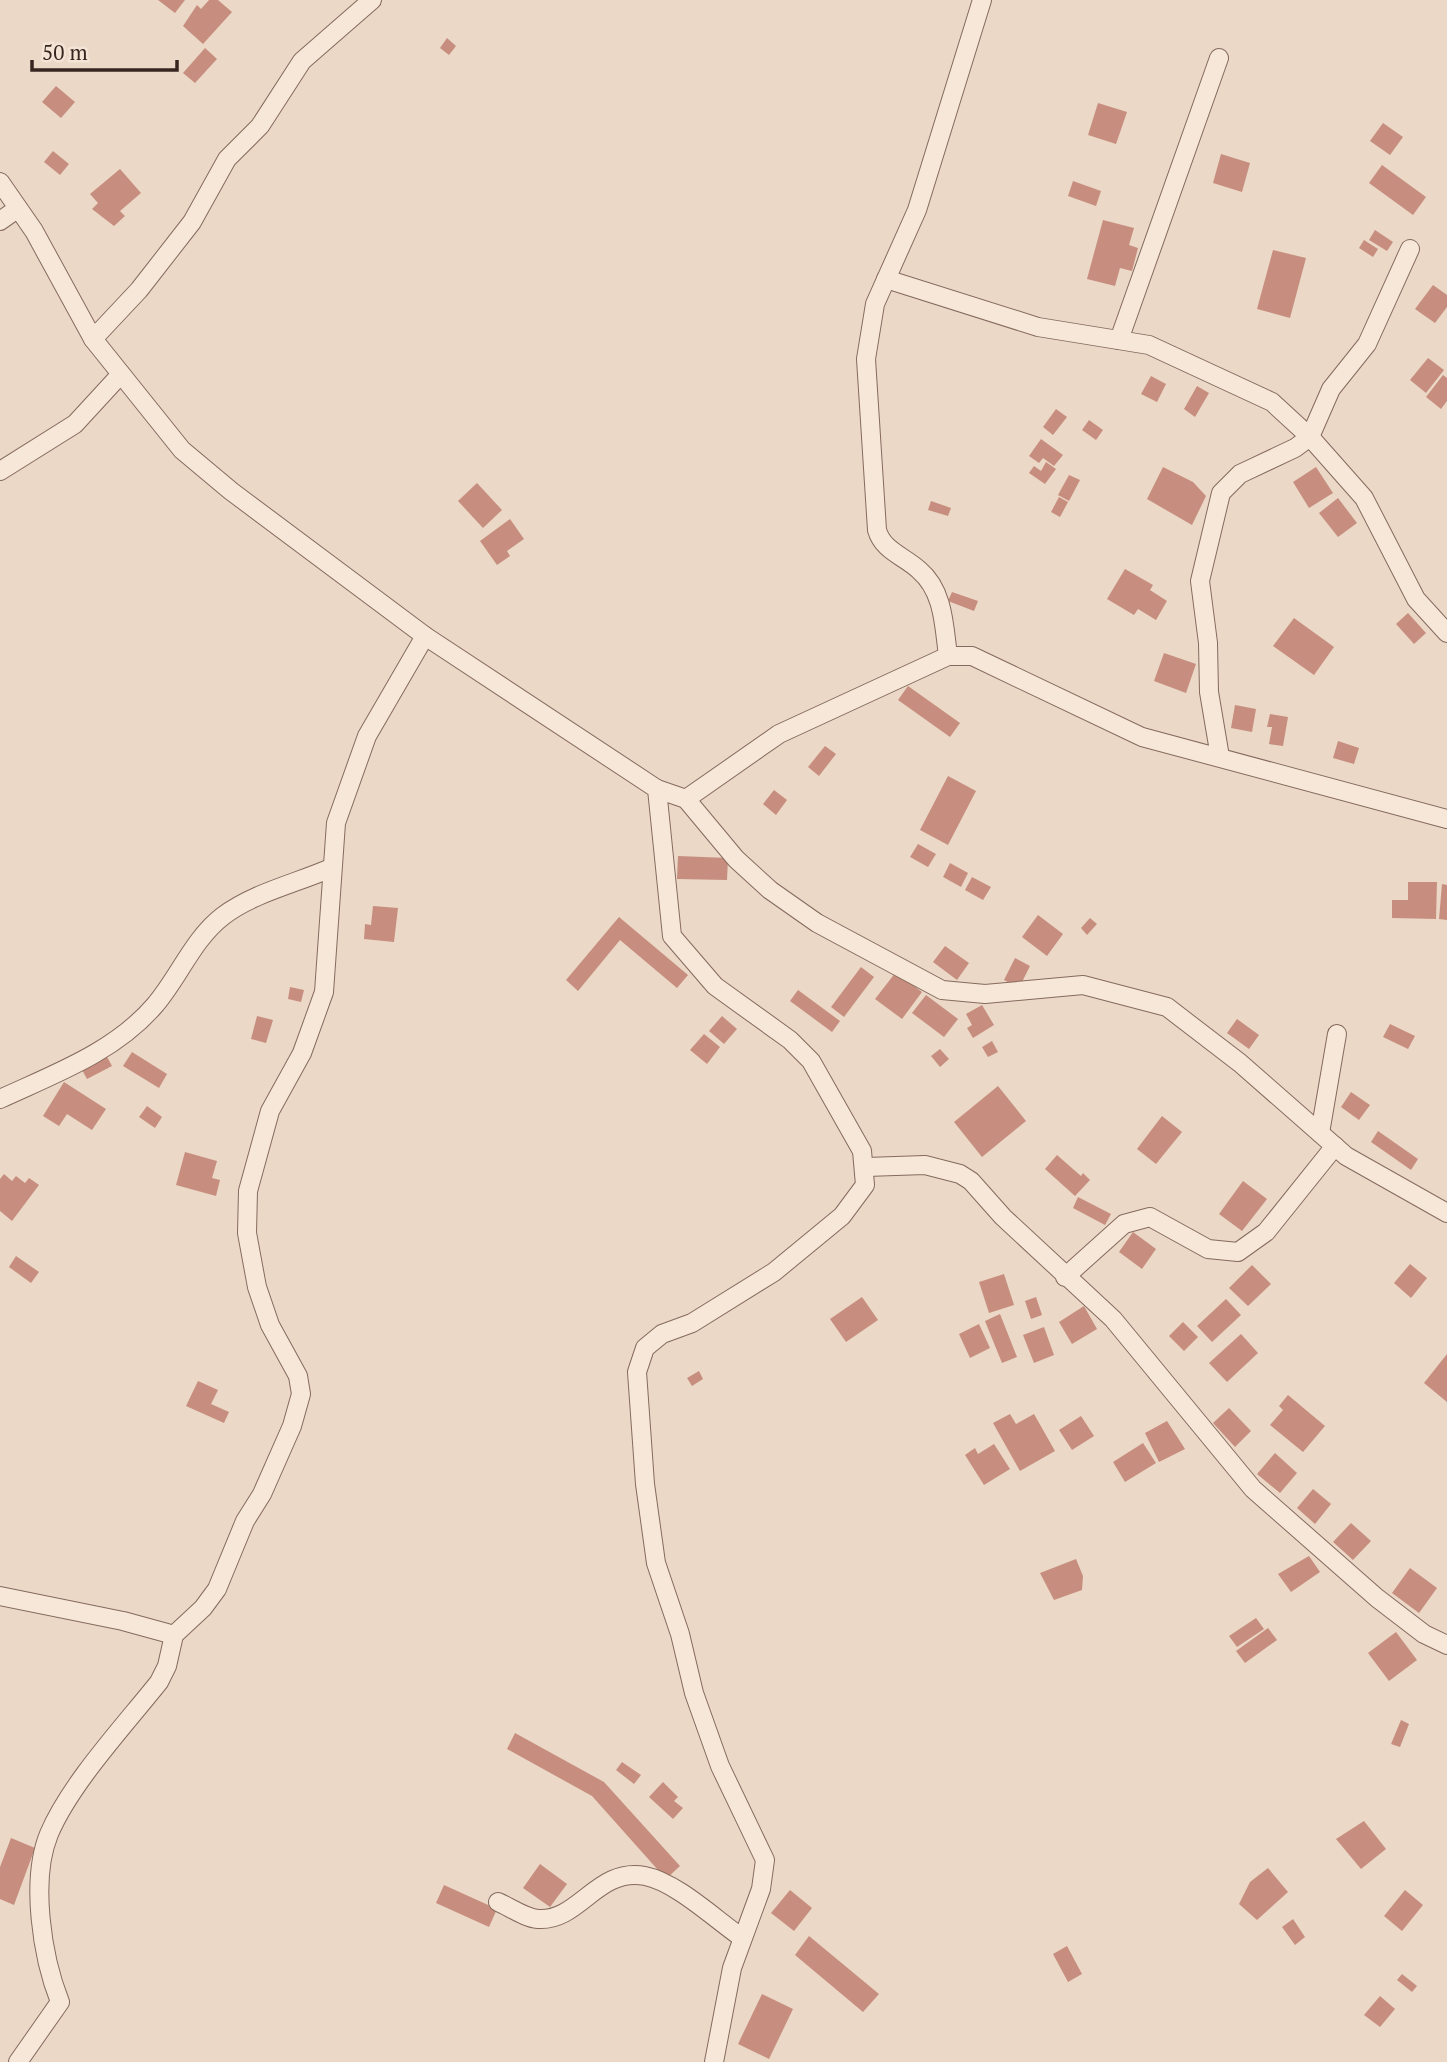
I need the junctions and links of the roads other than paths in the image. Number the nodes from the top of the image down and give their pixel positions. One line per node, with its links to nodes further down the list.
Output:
1 (372, 0): 9 (street)
2 (982, 0): 8 (street)
3 (1219, 58): 10 (street)
4 (0, 182): 5 (street)
5 (17, 209): 6 (street); 9 (street)
6 (0, 221)
7 (1410, 249): 12 (street)
8 (886, 279): 10 (street); 16 (street)
9 (93, 339): 11 (street)
10 (1119, 340): 12 (street)
11 (121, 374): 13 (street); 15 (street)
12 (1310, 437): 14 (street); 17 (street)
13 (0, 471)
14 (1447, 632)
15 (425, 636): 18 (street); 21 (street)
16 (948, 656): 17 (street); 19 (street)
17 (1220, 757): 20 (street)
18 (657, 789): 19 (street); 26 (street)
19 (686, 799): 24 (street)
20 (1447, 819)
21 (331, 868): 23 (street); 30 (street)
22 (1337, 1034): 24 (street)
23 (2, 1096)
24 (1320, 1133): 25 (street)
25 (1335, 1146): 27 (street); 28 (street)
26 (866, 1167): 28 (street); 33 (street)
27 (1447, 1213)
28 (1065, 1277): 31 (street)
29 (0, 1596): 30 (street)
30 (174, 1635): 34 (street)
31 (1447, 1645)
32 (498, 1902): 33 (street)
33 (741, 1937): 35 (street)
34 (18, 2062)
35 (714, 2062)

